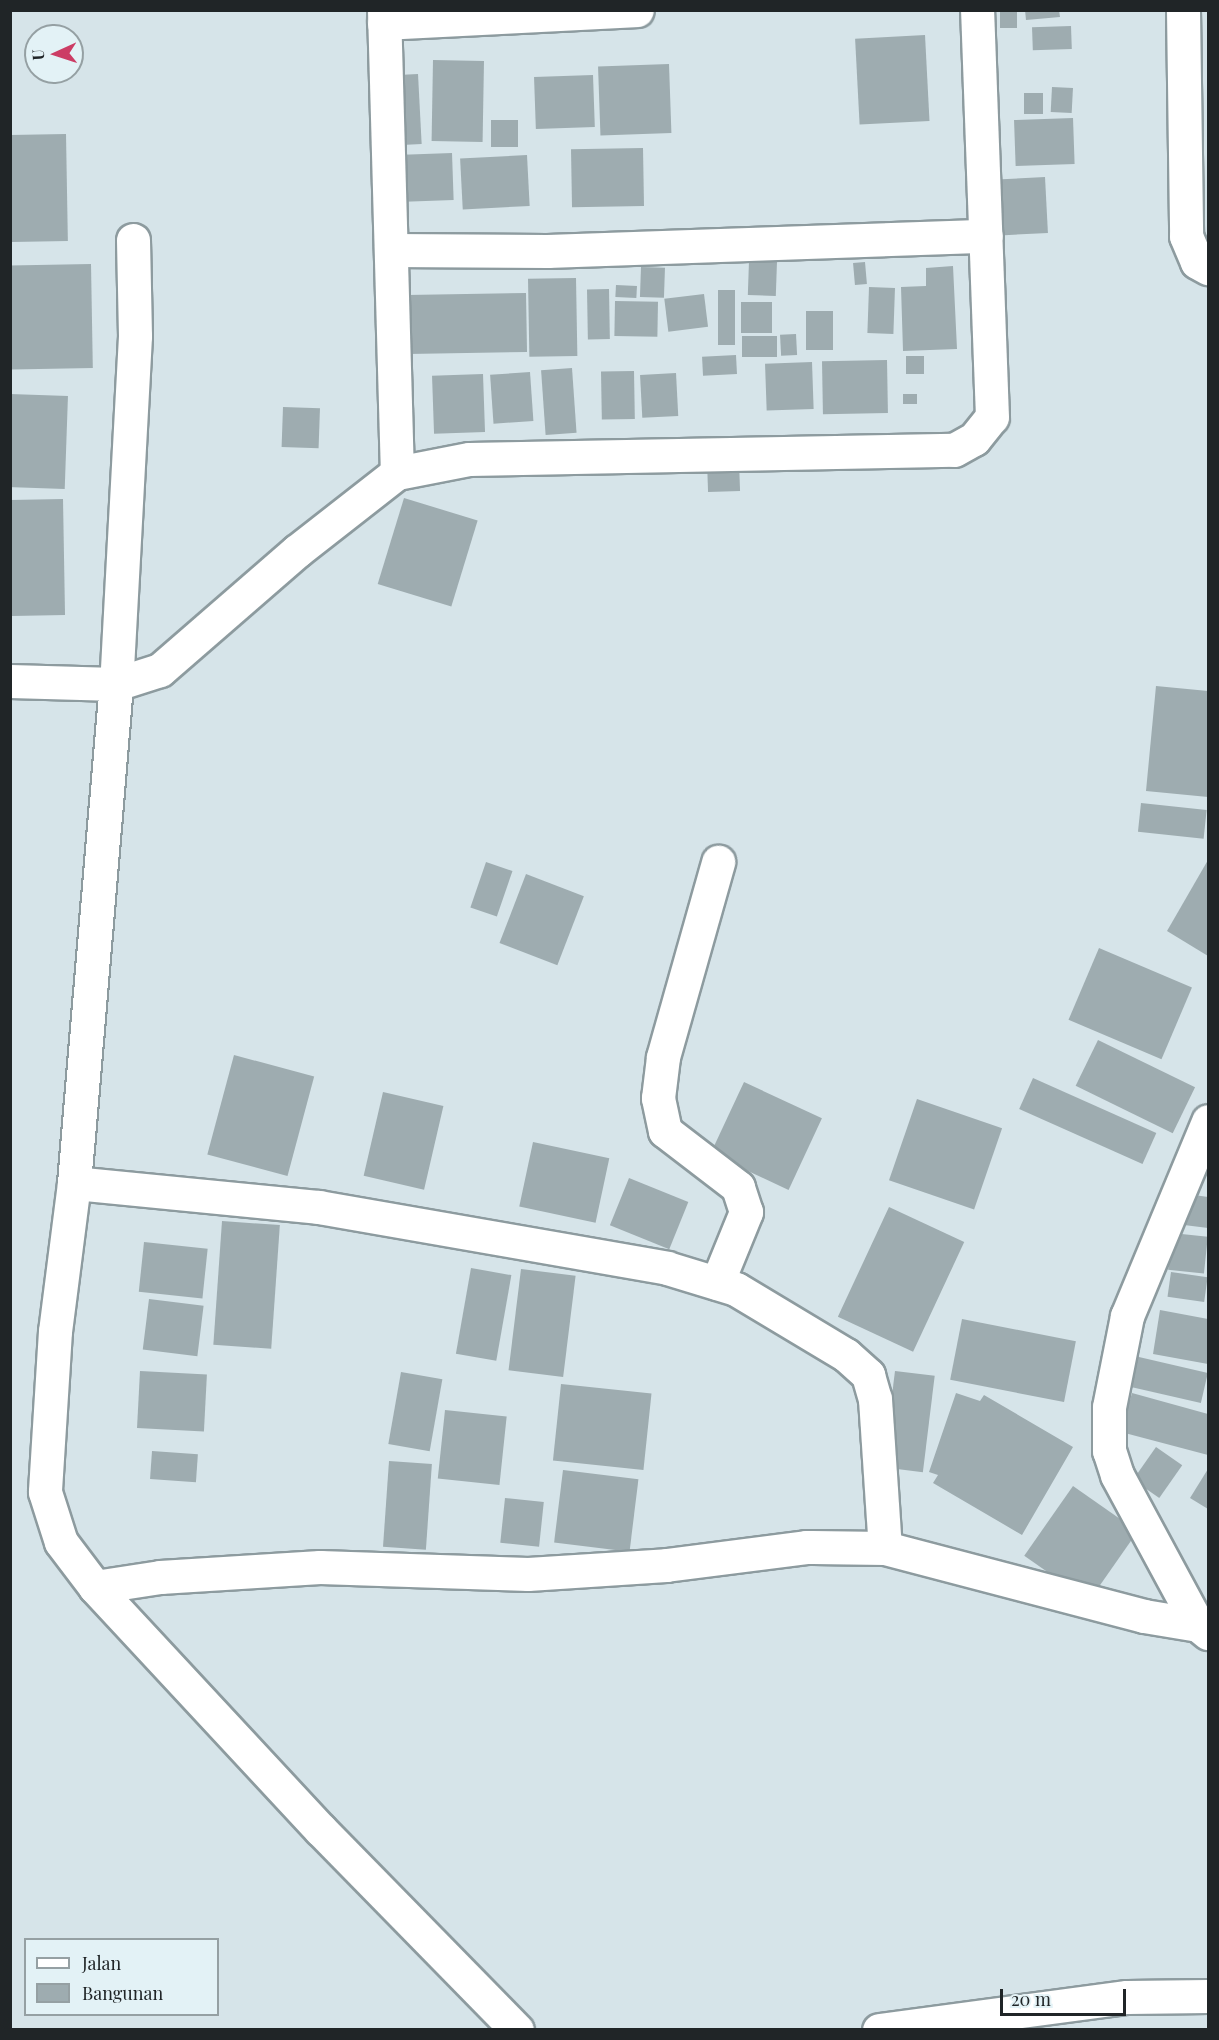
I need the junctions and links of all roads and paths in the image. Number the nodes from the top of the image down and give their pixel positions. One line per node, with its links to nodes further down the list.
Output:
1 (637, 10): 4 (street)
2 (977, 10): 5 (street)
3 (1183, 10): 8 (street)
4 (384, 17): 7 (street)
5 (986, 236): 7 (street); 9 (street)
6 (133, 240): 11 (street)
7 (391, 250): 9 (street)
8 (1209, 268)
9 (397, 473): 11 (street)
10 (10, 681): 11 (street)
11 (116, 684): 14 (street)
12 (718, 862): 15 (street)
13 (1209, 1121): 18 (street)
14 (74, 1182): 15 (street); 17 (street)
15 (717, 1283): 16 (street)
16 (885, 1548): 17 (street); 18 (street)
17 (95, 1587): 20 (street)
18 (1204, 1629)
19 (1209, 1996): 21 (street)
20 (517, 2030)
21 (879, 2030)

